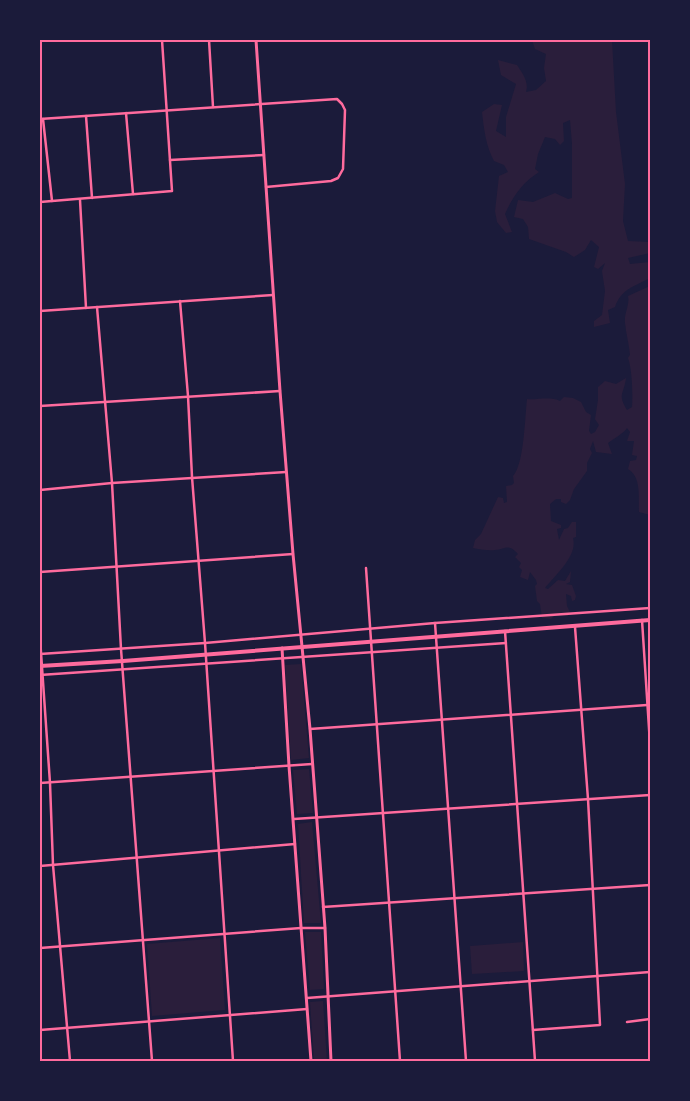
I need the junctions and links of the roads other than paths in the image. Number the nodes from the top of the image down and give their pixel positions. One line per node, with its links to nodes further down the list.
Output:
1 (162, 40): 6 (street)
2 (209, 40): 5 (street)
3 (256, 40): 4 (main road)
4 (260, 104): 5 (street); 10 (main road); 12 (street)
5 (214, 107): 6 (street)
6 (168, 110): 7 (street); 11 (street)
7 (126, 113): 8 (street); 13 (street)
8 (86, 116): 9 (street); 14 (street)
9 (41, 119): 16 (street)
10 (264, 156): 11 (street); 12 (main road)
11 (170, 160): 13 (street)
12 (266, 188): 18 (main road)
13 (133, 194): 14 (street)
14 (92, 198): 15 (street)
15 (80, 199): 16 (street); 21 (street)
16 (52, 201): 17 (street)
17 (40, 202)
18 (274, 295): 19 (street); 23 (main road)
19 (180, 301): 20 (street); 24 (street)
20 (97, 307): 21 (street); 25 (street)
21 (86, 308): 22 (street)
22 (40, 311)
23 (280, 391): 24 (street); 27 (main road)
24 (188, 396): 25 (street); 28 (street)
25 (105, 401): 26 (street); 29 (street)
26 (40, 406)
27 (286, 472): 28 (street); 31 (main road)
28 (192, 477): 29 (street); 32 (street)
29 (112, 483): 30 (street); 33 (street)
30 (40, 490)
31 (293, 554): 32 (street); 43 (main road)
32 (198, 560): 33 (street); 47 (street)
33 (116, 566): 35 (street); 52 (street)
34 (366, 568): 41 (street)
35 (40, 572)
36 (650, 608): 39 (street)
37 (642, 620): 38 (main road); 40 (main road); 63 (street)
38 (650, 620)
39 (435, 623): 41 (street); 44 (street)
40 (575, 626): 42 (main road); 64 (street)
41 (371, 629): 43 (street); 46 (street)
42 (505, 632): 44 (main road); 48 (street)
43 (300, 634): 47 (street); 49 (main road)
44 (436, 636): 46 (main road); 50 (street)
45 (40, 638): 54 (street)
46 (372, 641): 49 (main road); 53 (street)
47 (205, 643): 52 (street); 55 (street)
48 (506, 643): 50 (street); 65 (street)
49 (301, 646): 51 (main road); 56 (main road)
50 (436, 647): 53 (street); 66 (street)
51 (282, 648): 55 (main road); 57 (main road)
52 (121, 649): 54 (street); 58 (street)
53 (372, 652): 56 (street); 67 (street)
54 (41, 654): 60 (street)
55 (206, 654): 58 (main road); 59 (street)
56 (302, 657): 57 (street); 68 (main road)
57 (282, 658): 59 (street); 71 (main road)
58 (123, 661): 60 (main road); 61 (street)
59 (206, 664): 61 (street); 72 (street)
60 (41, 666): 62 (street)
61 (123, 668): 62 (street); 73 (street)
62 (41, 675): 75 (street)
63 (647, 705): 64 (street); 69 (street)
64 (581, 709): 65 (street); 77 (street)
65 (511, 714): 66 (street); 78 (street)
66 (442, 719): 67 (street); 79 (street)
67 (377, 724): 68 (street); 80 (street)
68 (310, 729): 70 (main road)
69 (650, 744)
70 (312, 764): 71 (street); 81 (main road)
71 (289, 766): 72 (street); 82 (main road)
72 (213, 771): 73 (street); 84 (street)
73 (131, 777): 75 (street); 85 (street)
74 (40, 783): 75 (street)
75 (50, 783): 86 (street)
76 (650, 795): 77 (street)
77 (588, 799): 78 (street); 89 (street)
78 (517, 803): 79 (street); 90 (street)
79 (448, 808): 80 (street); 91 (street)
80 (383, 812): 81 (street); 92 (street)
81 (316, 818): 82 (street); 93 (main road)
82 (294, 819): 83 (main road)
83 (295, 844): 84 (street); 94 (main road)
84 (219, 850): 85 (street); 96 (street)
85 (137, 858): 86 (street); 97 (street)
86 (53, 865): 87 (street); 98 (street)
87 (40, 866)
88 (650, 885): 89 (street)
89 (592, 889): 90 (street); 101 (street)
90 (523, 893): 91 (street); 102 (street)
91 (455, 898): 92 (street); 103 (street)
92 (389, 903): 93 (street); 104 (street)
93 (323, 907): 95 (main road)
94 (301, 928): 95 (street); 96 (street); 106 (main road)
95 (325, 928): 105 (main road)
96 (225, 933): 97 (street); 108 (street)
97 (142, 941): 98 (street); 110 (street)
98 (59, 946): 99 (street); 112 (street)
99 (40, 948)
100 (650, 972): 101 (street)
101 (598, 975): 102 (street); 114 (street)
102 (530, 980): 103 (street); 114 (street)
103 (461, 986): 104 (street); 121 (street)
104 (395, 991): 105 (street); 120 (street)
105 (328, 996): 106 (street); 119 (main road)
106 (307, 998): 107 (main road)
107 (307, 1009): 108 (street); 118 (main road)
108 (230, 1015): 110 (street); 117 (street)
109 (650, 1019): 111 (street)
110 (148, 1020): 112 (street); 116 (street)
111 (626, 1022)
112 (67, 1028): 113 (street); 115 (street)
113 (40, 1030)
114 (533, 1030): 122 (street)
115 (70, 1061)
116 (152, 1061)
117 (233, 1061)
118 (311, 1061)
119 (331, 1061)
120 (400, 1061)
121 (466, 1061)
122 (535, 1061)

